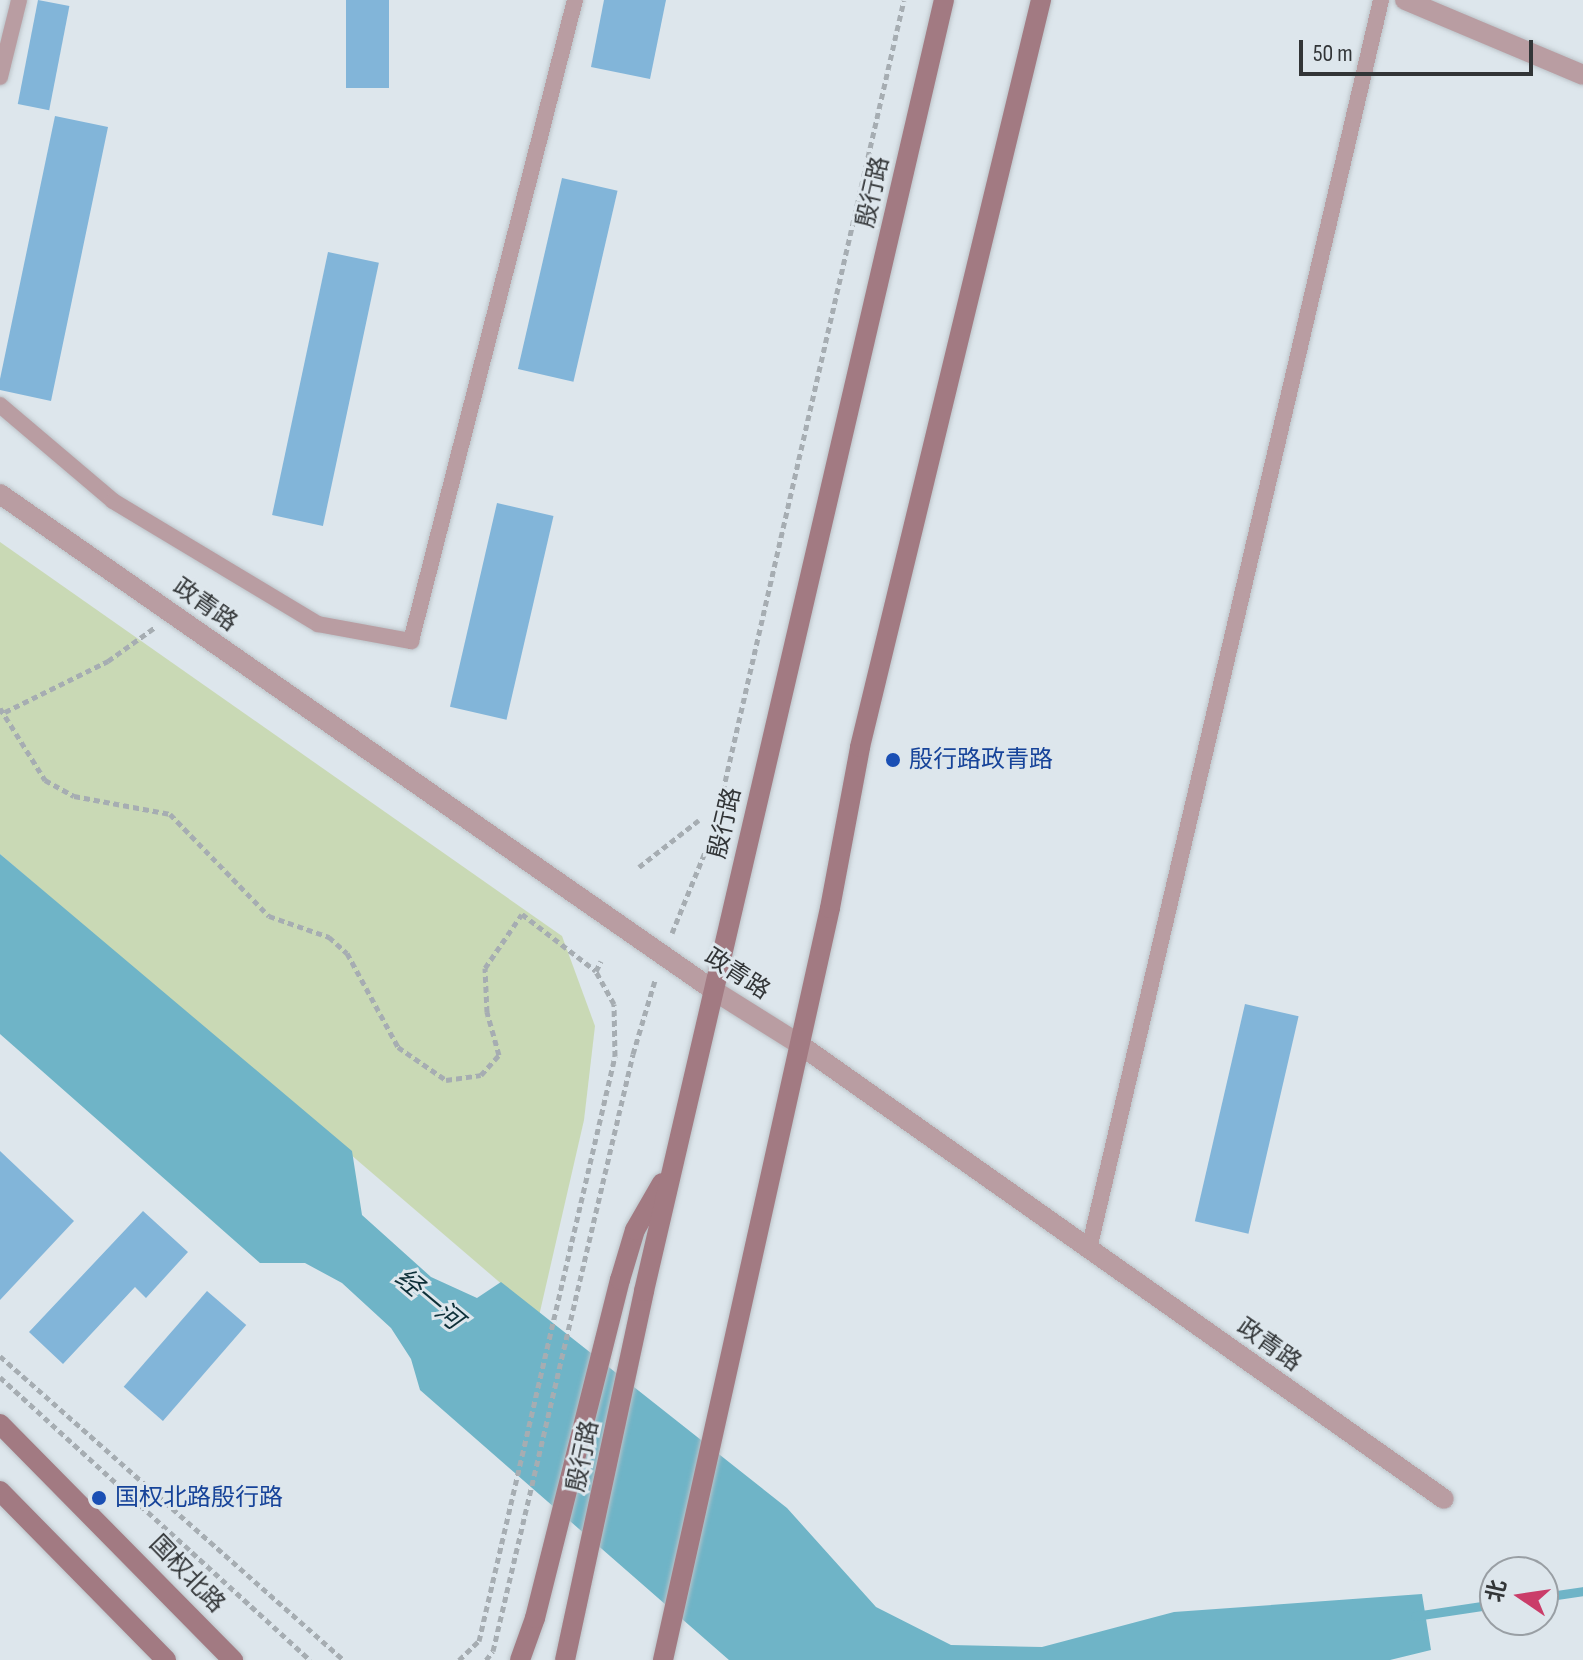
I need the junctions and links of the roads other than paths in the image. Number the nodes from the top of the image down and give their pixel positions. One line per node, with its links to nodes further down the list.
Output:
1 (19, 0): 8 (lane)
2 (575, 0): 9 (lane)
3 (944, 0): 11 (main road, 殷行路)
4 (1041, 0): 12 (main road)
5 (1381, 0): 14 (lane)
6 (1405, 0): 7 (street)
7 (1583, 75)
8 (0, 77)
9 (0, 405)
10 (0, 494): 11 (street, 政青路)
11 (713, 990): 12 (street, 政青路); 13 (main road, 殷行路)
12 (799, 1044): 14 (street, 政青路); 18 (main road)
13 (675, 1161): 21 (main road); 22 (main road, 殷行路)
14 (1089, 1249): 17 (street, 政青路)
15 (0, 1424): 20 (main road, 国权北路)
16 (0, 1491): 19 (main road)
17 (1444, 1499)
18 (664, 1656)
19 (166, 1660)
20 (233, 1660)
21 (520, 1660)
22 (565, 1660)

